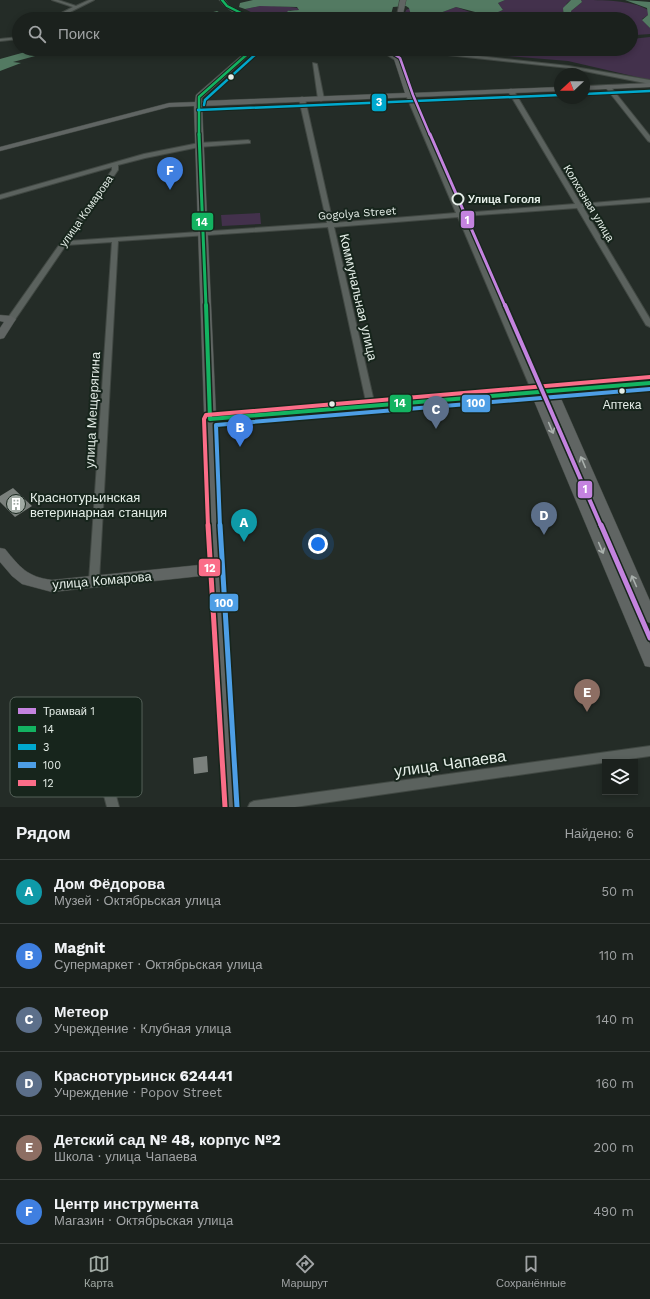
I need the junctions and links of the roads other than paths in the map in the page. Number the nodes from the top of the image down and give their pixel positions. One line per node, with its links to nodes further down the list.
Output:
1 (54, 0): 5 (street)
2 (92, 0): 5 (street)
3 (222, 0): 7 (main road)
4 (403, 0): 8 (main road)
5 (76, 7): 6 (street)
6 (66, 12)
7 (239, 12)
8 (400, 12)
9 (12, 39): 10 (street)
10 (0, 40)
11 (245, 56): 25 (main road)
12 (392, 56): 15 (street)
13 (397, 56): 15 (main road)
14 (470, 56): 17 (street)
15 (397, 59): 22 (main road)
16 (315, 64): 24 (street)
17 (650, 84): 18 (main road)
18 (608, 87): 19 (main road); 26 (street)
19 (590, 88)
20 (554, 89): 21 (main road)
21 (511, 91): 22 (main road); 33 (street, Колхозная улица)
22 (409, 95): 24 (main road); 34 (street)
23 (302, 99): 24 (main road); 25 (main road); 35 (street, Коммунальная улица)
24 (321, 99)
25 (198, 104): 28 (main road); 29 (main road)
26 (650, 140)
27 (248, 142): 28 (street)
28 (199, 145): 30 (street); 36 (main road)
29 (0, 149)
30 (115, 164): 31 (street, улица Комарова); 38 (street, улица Комарова)
31 (0, 197)
32 (650, 200): 33 (street, Gogolya Street)
33 (579, 205): 34 (street, Gogolya Street); 41 (street, Колхозная улица)
34 (460, 215): 35 (street, Gogolya Street); 45 (street)
35 (330, 225): 36 (street, Gogolya Street); 46 (street, Коммунальная улица)
36 (203, 234): 37 (street, Gogolya Street); 47 (main road)
37 (115, 240): 38 (street, Gogolya Street); 50 (street, улица Мещерягина)
38 (64, 243): 40 (street, улица Комарова)
39 (0, 318): 40 (main road)
40 (11, 319): 42 (main road, улица Комарова)
41 (650, 325)
42 (0, 336)
43 (650, 383): 44 (main road)
44 (552, 391): 45 (main road); 51 (main road, one-way to 44)
45 (536, 392): 46 (main road); 52 (main road, one-way to 52)
46 (371, 406): 47 (main road)
47 (210, 419): 49 (main road)
48 (0, 553): 50 (main road, улица Комарова)
49 (216, 569): 50 (main road, улица Комарова); 56 (main road)
50 (94, 582)
51 (650, 617)
52 (650, 661)
53 (650, 751): 57 (street, улица Чапаева)
54 (110, 797): 55 (street)
55 (113, 807)
56 (231, 807)
57 (254, 807)

